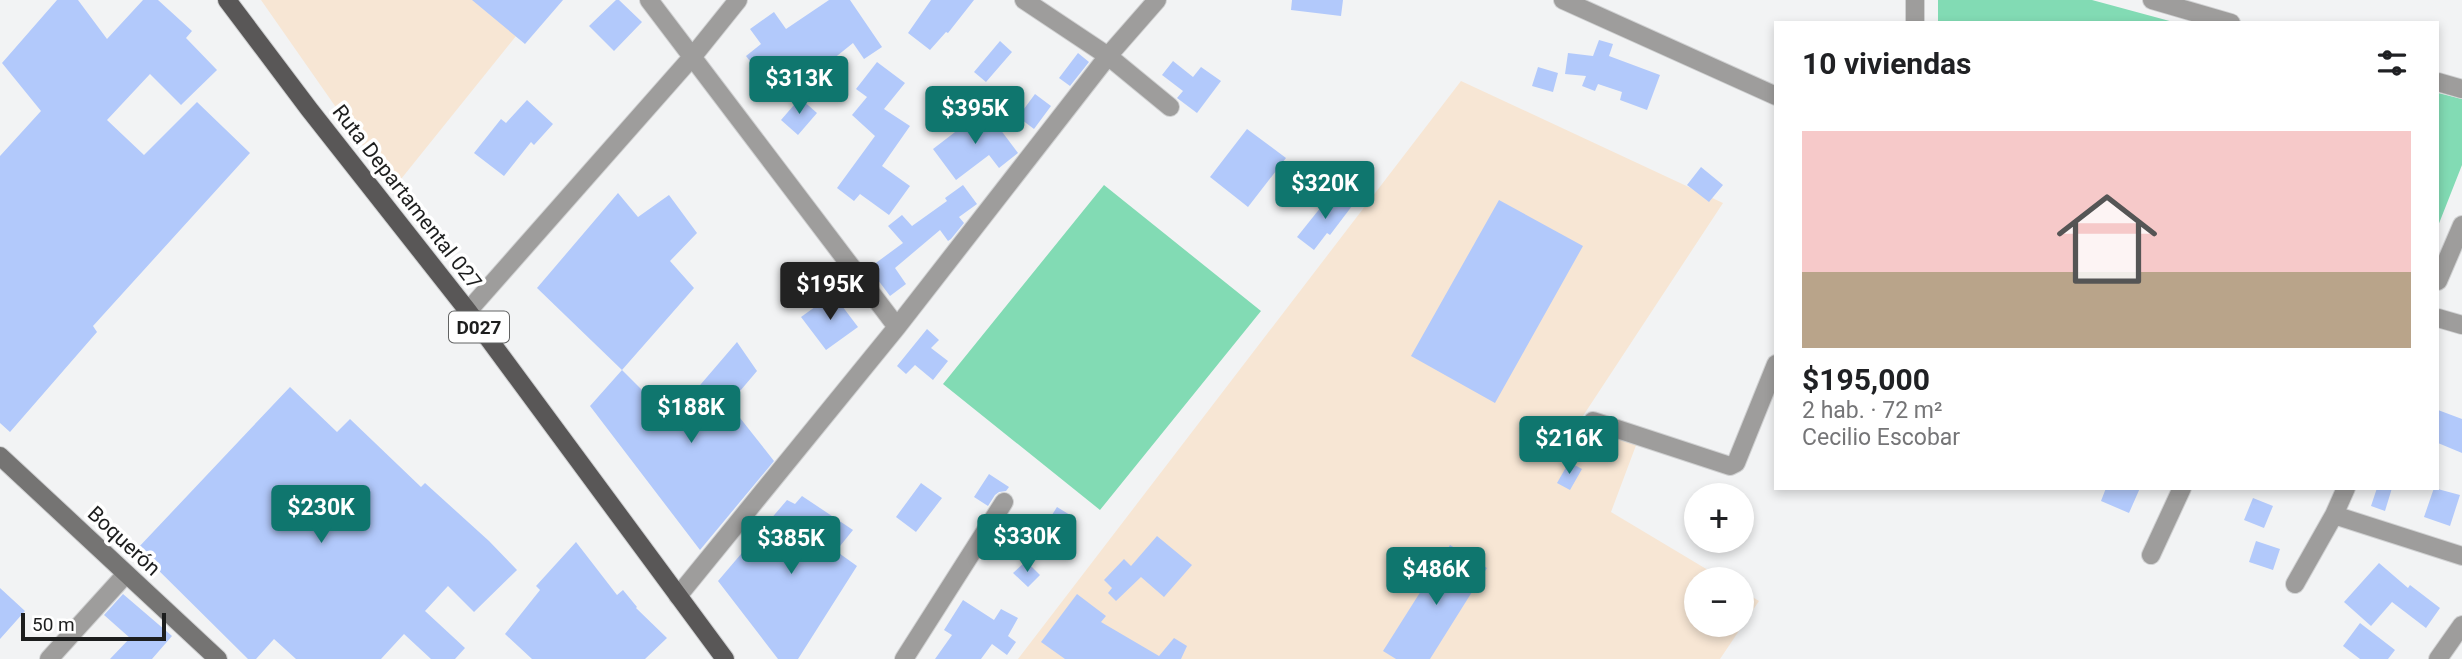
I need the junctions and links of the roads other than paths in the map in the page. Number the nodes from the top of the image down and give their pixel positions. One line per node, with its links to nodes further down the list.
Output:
1 (228, 0): 19 (main road, Ruta Departamental 027 / D027)
2 (649, 0): 11 (street)
3 (738, 0): 11 (street)
4 (1024, 0): 12 (street)
5 (1157, 0): 12 (street)
6 (1563, 0): 15 (street)
7 (1915, 0): 9 (street)
8 (2152, 0): 10 (street)
9 (1915, 21)
10 (2224, 21)
11 (692, 56): 19 (street); 22 (street)
12 (1108, 56): 16 (street); 22 (street)
13 (2439, 82): 14 (street)
14 (2462, 89)
15 (1774, 95)
16 (1170, 107)
17 (2462, 225): 18 (street)
18 (2439, 279)
19 (468, 312): 34 (main road, Ruta Departamental 027 / D027)
20 (2439, 318): 21 (street)
21 (2462, 325)
22 (897, 327): 34 (street)
23 (1774, 369): 24 (street)
24 (1593, 421)
25 (0, 456): 32 (street, Boquerón)
26 (2181, 490): 30 (street)
27 (2345, 490): 29 (street)
28 (1004, 502): 39 (street)
29 (2333, 515): 31 (street); 33 (street)
30 (2151, 555)
31 (2462, 556)
32 (126, 574): 36 (street); 37 (street, Boquerón)
33 (2295, 584)
34 (678, 596): 38 (main road, Ruta Departamental 027 / D027)
35 (2462, 625): 40 (street)
36 (49, 659)
37 (218, 659)
38 (725, 659)
39 (904, 659)
40 (2438, 659)

